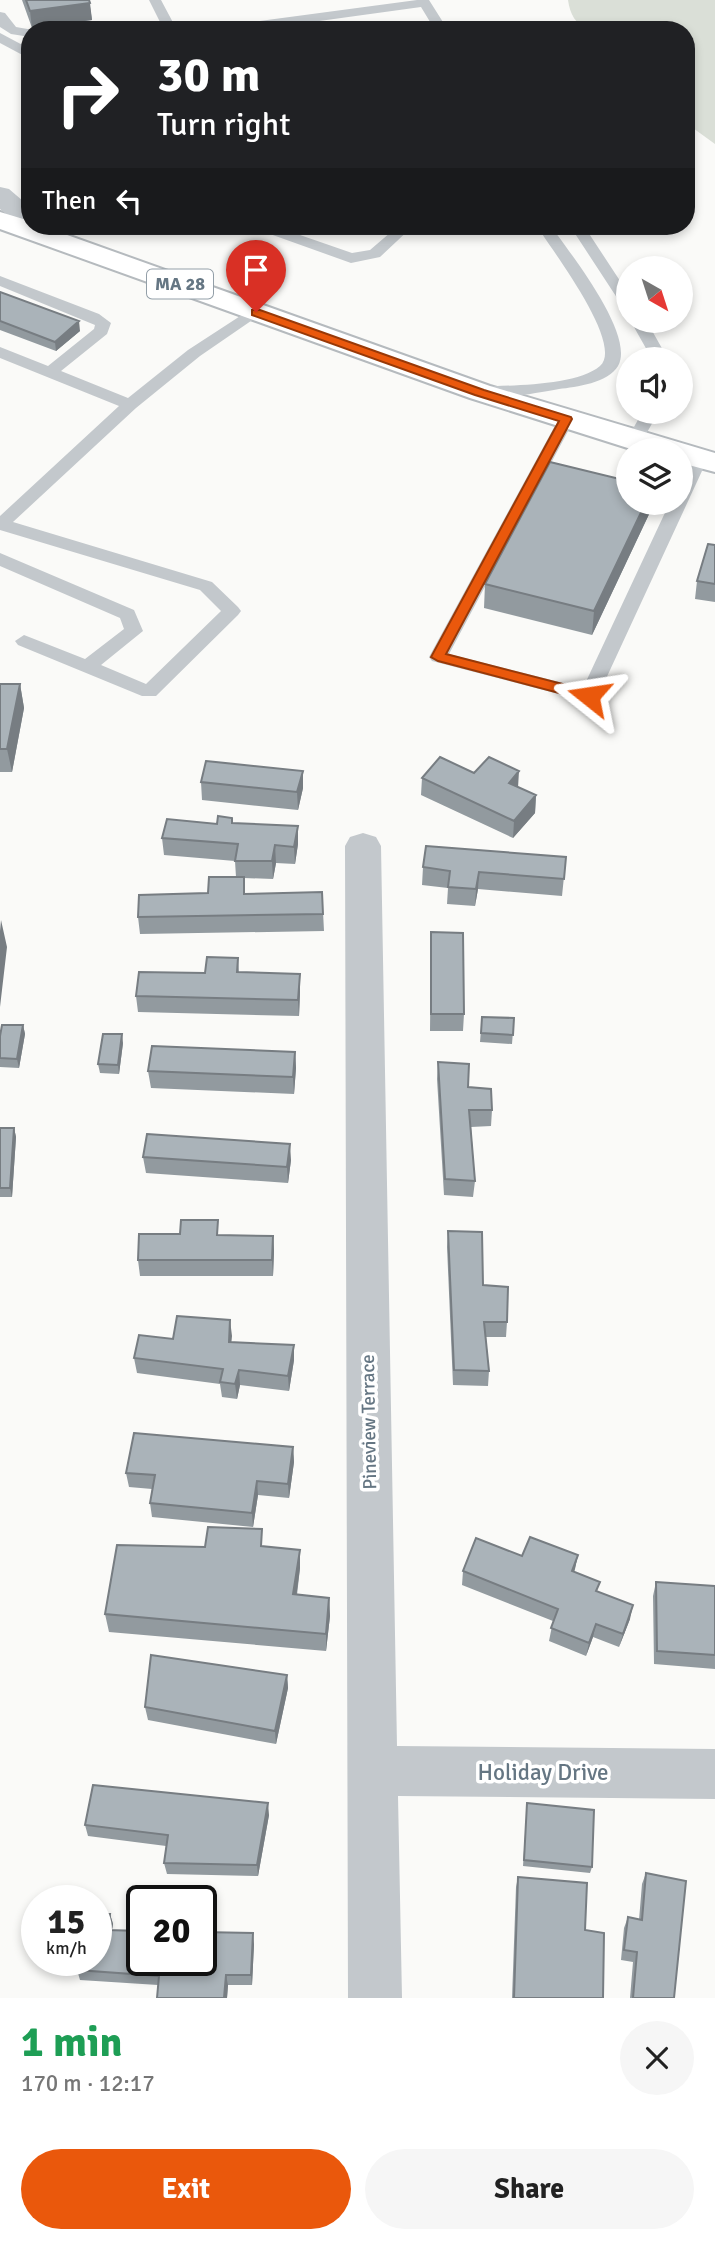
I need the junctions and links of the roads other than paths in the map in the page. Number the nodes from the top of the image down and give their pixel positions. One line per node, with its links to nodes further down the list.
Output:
1 (155, 0): 4 (lane)
2 (424, 2): 5 (lane); 6 (lane)
3 (0, 16): 7 (lane)
4 (166, 21)
5 (299, 21)
6 (436, 21)
7 (21, 31)
8 (0, 37): 9 (lane)
9 (21, 50)
10 (0, 195): 11 (street)
11 (21, 214)
12 (0, 220): 13 (main road, MA 28)
13 (21, 225)
14 (55, 235): 21 (main road, MA 28)
15 (286, 235): 16 (lane)
16 (397, 235)
17 (550, 235): 24 (lane)
18 (583, 235): 20 (lane)
19 (0, 281): 23 (lane)
20 (616, 286)
21 (256, 312): 24 (main road, MA 28); 25 (lane)
22 (0, 352): 23 (lane)
23 (50, 372): 25 (lane)
24 (480, 392): 26 (main road, MA 28)
25 (130, 404): 29 (lane)
26 (566, 419): 27 (main road, MA 28); 28 (lane)
27 (625, 438)
28 (673, 515)
29 (0, 525): 32 (lane)
30 (0, 559): 32 (lane)
31 (24, 641): 32 (lane)
32 (87, 667)
33 (363, 846): 34 (street, Pineview Terrace)
34 (372, 1771): 35 (street, Holiday Drive); 36 (street, Pineview Terrace)
35 (715, 1774)
36 (375, 1998)

